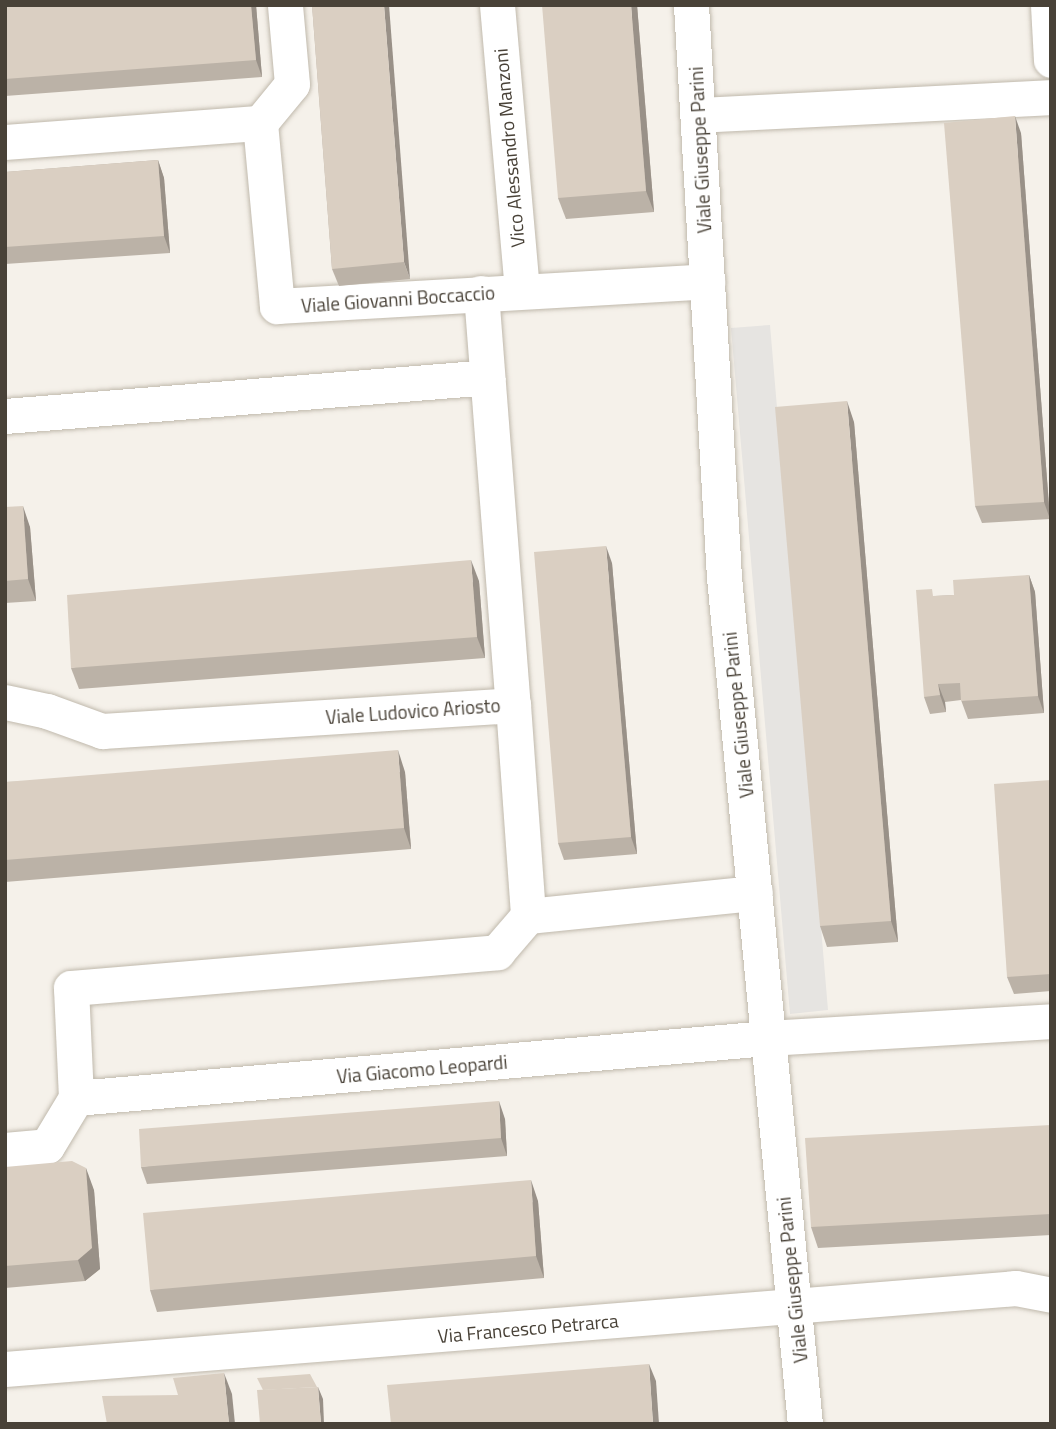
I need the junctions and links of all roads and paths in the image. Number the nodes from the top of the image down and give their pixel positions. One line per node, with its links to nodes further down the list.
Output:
1 (285, 5): 8 (street)
2 (497, 5): 11 (street, Vico Alessandro Manzoni)
3 (691, 5): 7 (street, Viale Giuseppe Parini)
4 (1048, 5): 5 (street)
5 (1051, 61)
6 (1051, 97): 7 (street)
7 (698, 116): 10 (street, Viale Giuseppe Parini)
8 (260, 123): 9 (street); 12 (street, Viale Giovanni Boccaccio)
9 (5, 142)
10 (707, 281): 11 (street, Viale Giovanni Boccaccio); 17 (street, Viale Giuseppe Parini)
11 (522, 291): 12 (street, Viale Giovanni Boccaccio)
12 (481, 293): 13 (street)
13 (487, 377): 14 (street); 16 (street)
14 (5, 416)
15 (5, 702): 16 (street, Viale Ludovico Ariosto)
16 (513, 705): 18 (street, Viale Ludovico Ariosto)
17 (755, 893): 18 (street); 20 (street, Viale Giuseppe Parini)
18 (528, 916): 21 (street)
19 (1051, 1021): 20 (street, Via Giacomo Leopardi)
20 (768, 1038): 21 (street, Via Giacomo Leopardi); 24 (street, Viale Giuseppe Parini)
21 (76, 1098): 22 (street)
22 (5, 1150)
23 (1051, 1295): 24 (street, Via Francesco Petrarca)
24 (794, 1306): 25 (street, Via Francesco Petrarca); 26 (street, Viale Giuseppe Parini)
25 (5, 1369)
26 (805, 1424)

